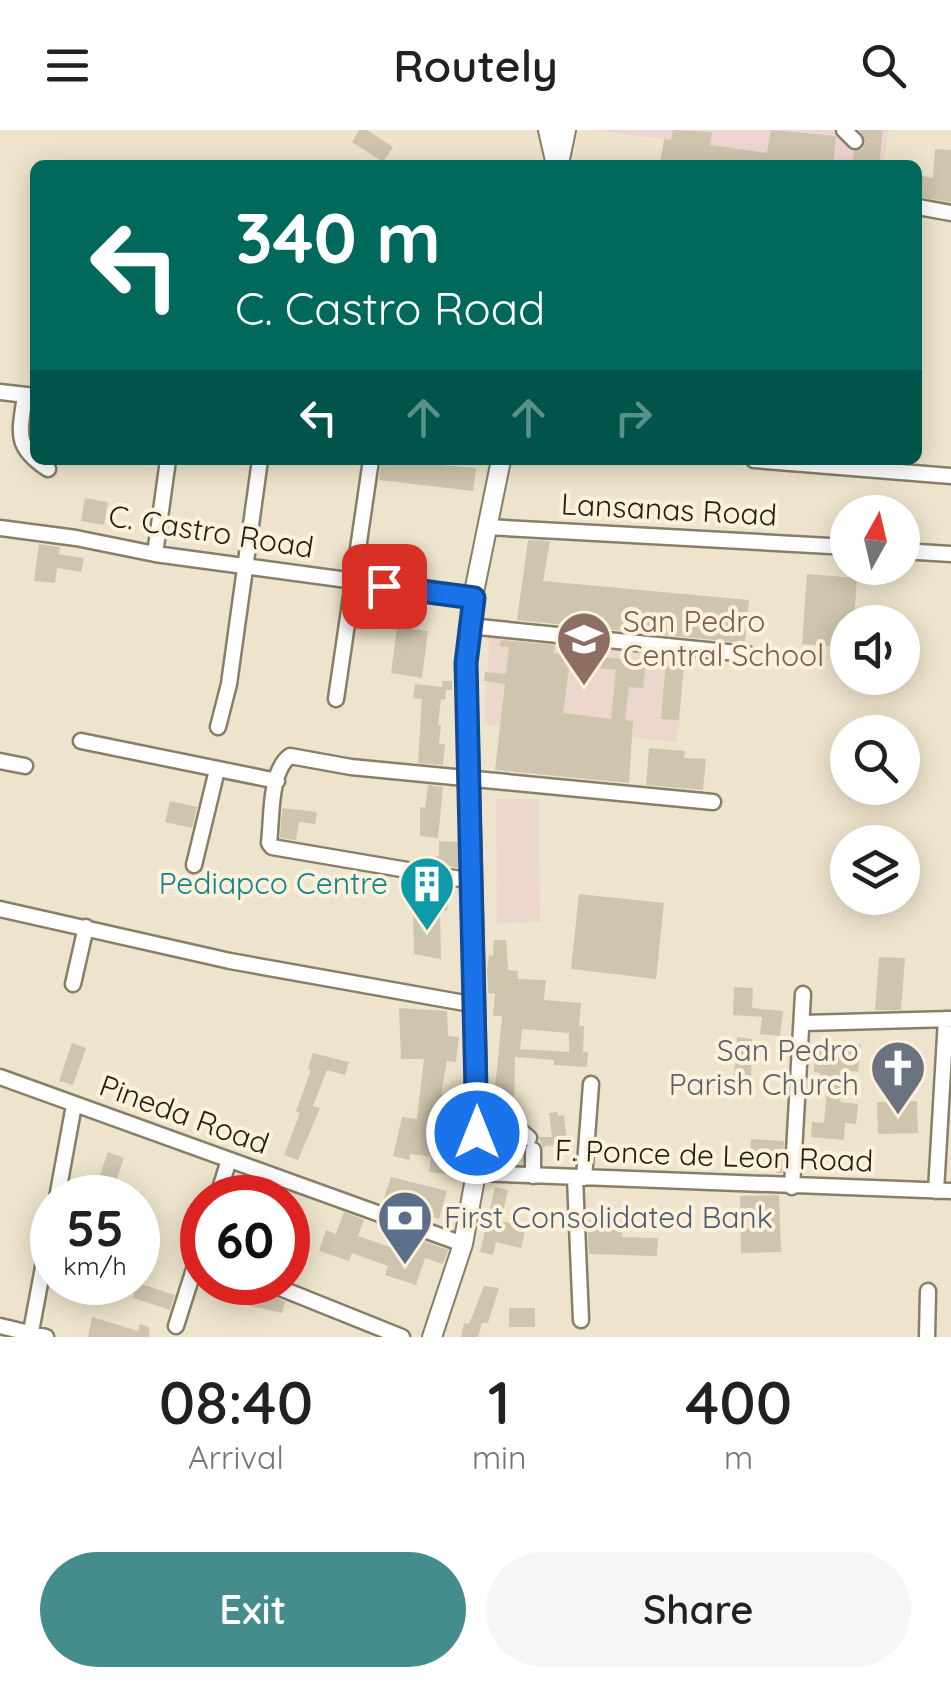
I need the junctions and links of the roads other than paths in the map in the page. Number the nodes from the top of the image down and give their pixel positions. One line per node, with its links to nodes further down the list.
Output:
1 (548, 130): 3 (main road)
2 (566, 130): 4 (main road)
3 (557, 160)
4 (559, 160)
5 (922, 208): 6 (street)
6 (951, 213)
7 (0, 392): 8 (street)
8 (30, 395): 9 (street)
9 (30, 458)
10 (40, 465): 16 (street)
11 (167, 465): 22 (street)
12 (259, 465): 24 (street)
13 (370, 465): 25 (street)
14 (500, 465): 18 (main road)
15 (816, 465): 17 (street)
16 (48, 470)
17 (951, 476)
18 (487, 527): 20 (street, Lansanas Road); 26 (main road)
19 (0, 528): 22 (street, C. Castro Road)
20 (830, 546)
21 (920, 552): 23 (street)
22 (155, 554): 24 (street, C. Castro Road)
23 (951, 554)
24 (246, 566): 25 (street, C. Castro Road); 30 (street)
25 (354, 582): 26 (street, C. Castro Road); 29 (street)
26 (474, 598): 27 (main road)
27 (469, 626): 28 (street); 35 (main road)
28 (747, 654)
29 (336, 699)
30 (218, 728)
31 (81, 741): 34 (street)
32 (0, 761): 33 (street)
33 (25, 766)
34 (216, 770): 36 (street); 38 (street)
35 (470, 779): 36 (street); 37 (street); 39 (main road)
36 (277, 781): 39 (street)
37 (713, 802)
38 (194, 864)
39 (472, 880): 44 (main road)
40 (0, 909): 41 (street)
41 (86, 926): 42 (street); 44 (street)
42 (74, 984)
43 (803, 994): 46 (street)
44 (476, 1005): 50 (main road)
45 (948, 1019): 46 (street); 58 (street)
46 (804, 1023): 57 (street)
47 (0, 1077): 49 (street, Pineda Road)
48 (591, 1084): 56 (street)
49 (74, 1105): 51 (street, Pineda Road); 53 (street)
50 (477, 1118): 52 (main road); 55 (street)
51 (229, 1160): 54 (street); 59 (street, Pineda Road)
52 (476, 1173): 55 (street, F. Ponce de Leon Road); 59 (main road)
53 (60, 1175)
54 (224, 1175)
55 (533, 1176): 56 (street, F. Ponce de Leon Road)
56 (580, 1178): 57 (street, F. Ponce de Leon Road); 64 (street)
57 (792, 1186): 58 (street, F. Ponce de Leon Road)
58 (943, 1191)
59 (464, 1244): 69 (main road)
60 (928, 1290): 70 (street)
61 (310, 1300): 68 (street)
62 (39, 1305): 67 (street)
63 (183, 1305): 66 (street)
64 (581, 1320)
65 (0, 1326): 67 (street)
66 (176, 1326)
67 (35, 1336)
68 (402, 1337)
69 (432, 1337)
70 (927, 1337)

